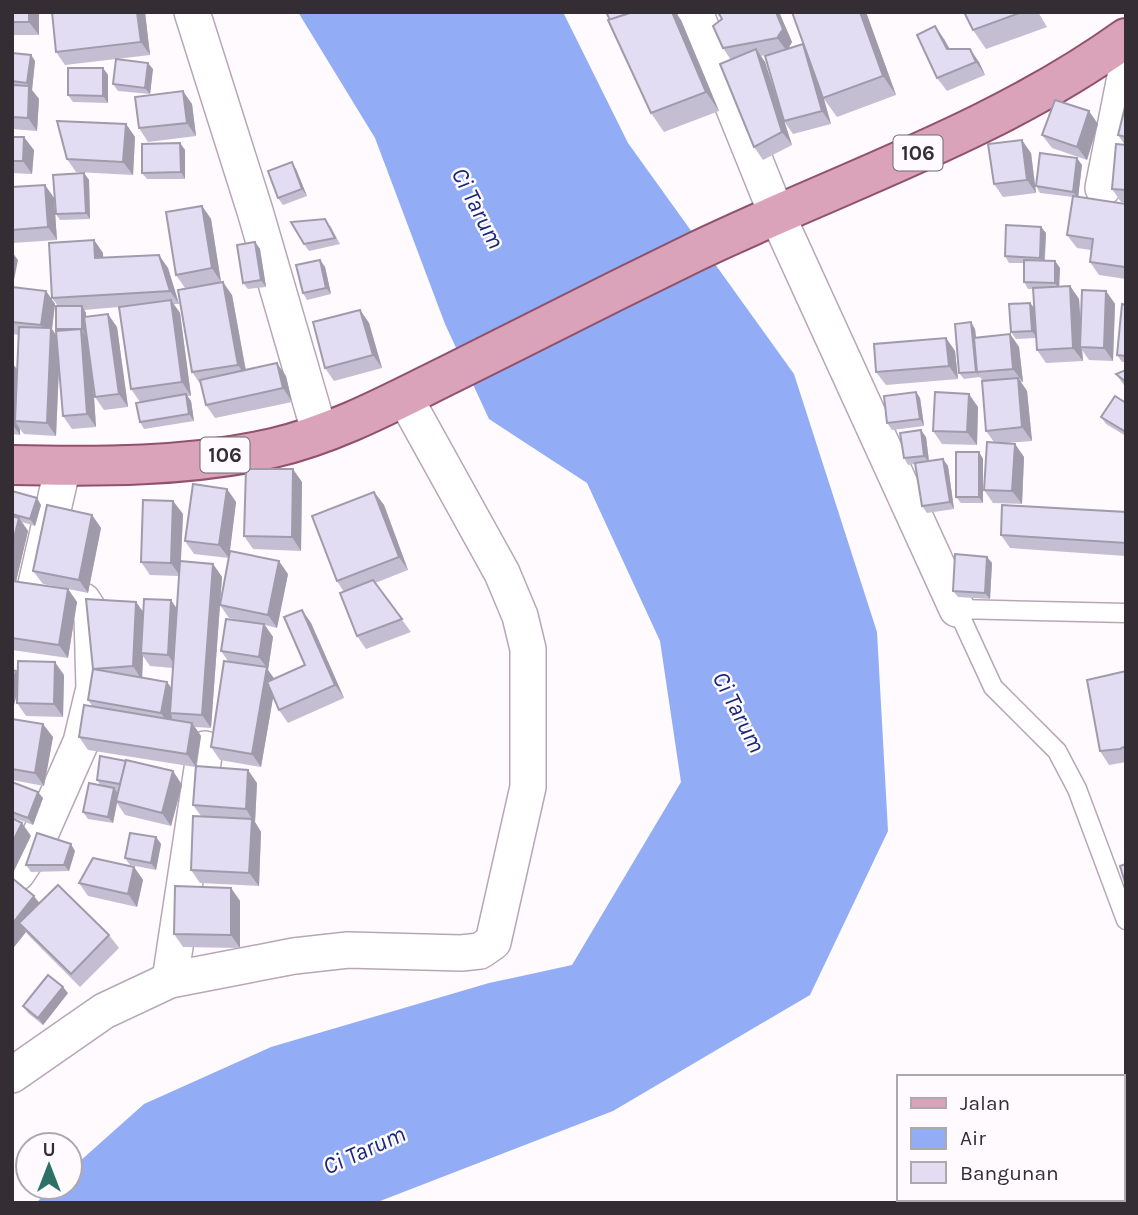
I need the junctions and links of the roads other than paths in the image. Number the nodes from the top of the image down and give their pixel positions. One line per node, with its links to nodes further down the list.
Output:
1 (192, 12): 8 (street)
2 (695, 12): 6 (street)
3 (1126, 38): 6 (main road, 106)
4 (1126, 72): 5 (street)
5 (1103, 188)
6 (777, 215): 7 (main road, 106); 11 (street)
7 (414, 391): 8 (main road, 106); 16 (street)
8 (320, 434): 10 (main road, 106)
9 (12, 465): 10 (main road, 106)
10 (62, 466): 14 (street)
11 (957, 609): 12 (lane); 15 (lane)
12 (1126, 613)
13 (205, 749): 16 (street)
14 (12, 875)
15 (1126, 920)
16 (170, 980): 17 (street)
17 (12, 1075)

